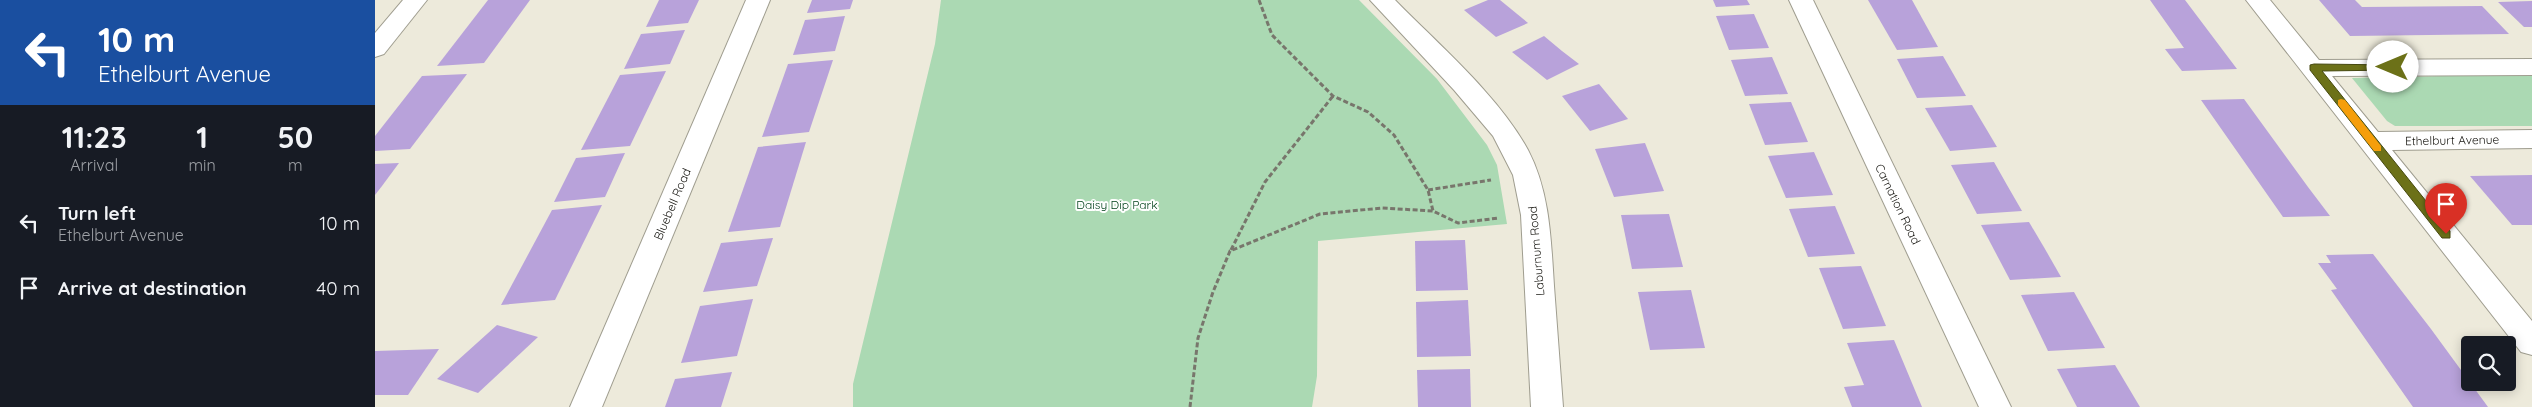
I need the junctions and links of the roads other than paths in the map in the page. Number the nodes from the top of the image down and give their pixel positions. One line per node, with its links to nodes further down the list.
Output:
1 (415, 0): 6 (street)
2 (758, 0): 12 (street, Bluebell Road)
3 (1382, 0): 13 (street, Laburnum Road)
4 (1801, 0): 14 (street, Carnation Road)
5 (2258, 0): 8 (street)
6 (375, 49)
7 (2532, 67): 8 (street)
8 (2314, 68): 10 (street)
9 (2532, 140): 10 (street, Ethelburt Avenue)
10 (2371, 141): 11 (street)
11 (2532, 343)
12 (587, 407)
13 (1547, 407)
14 (1995, 407)

